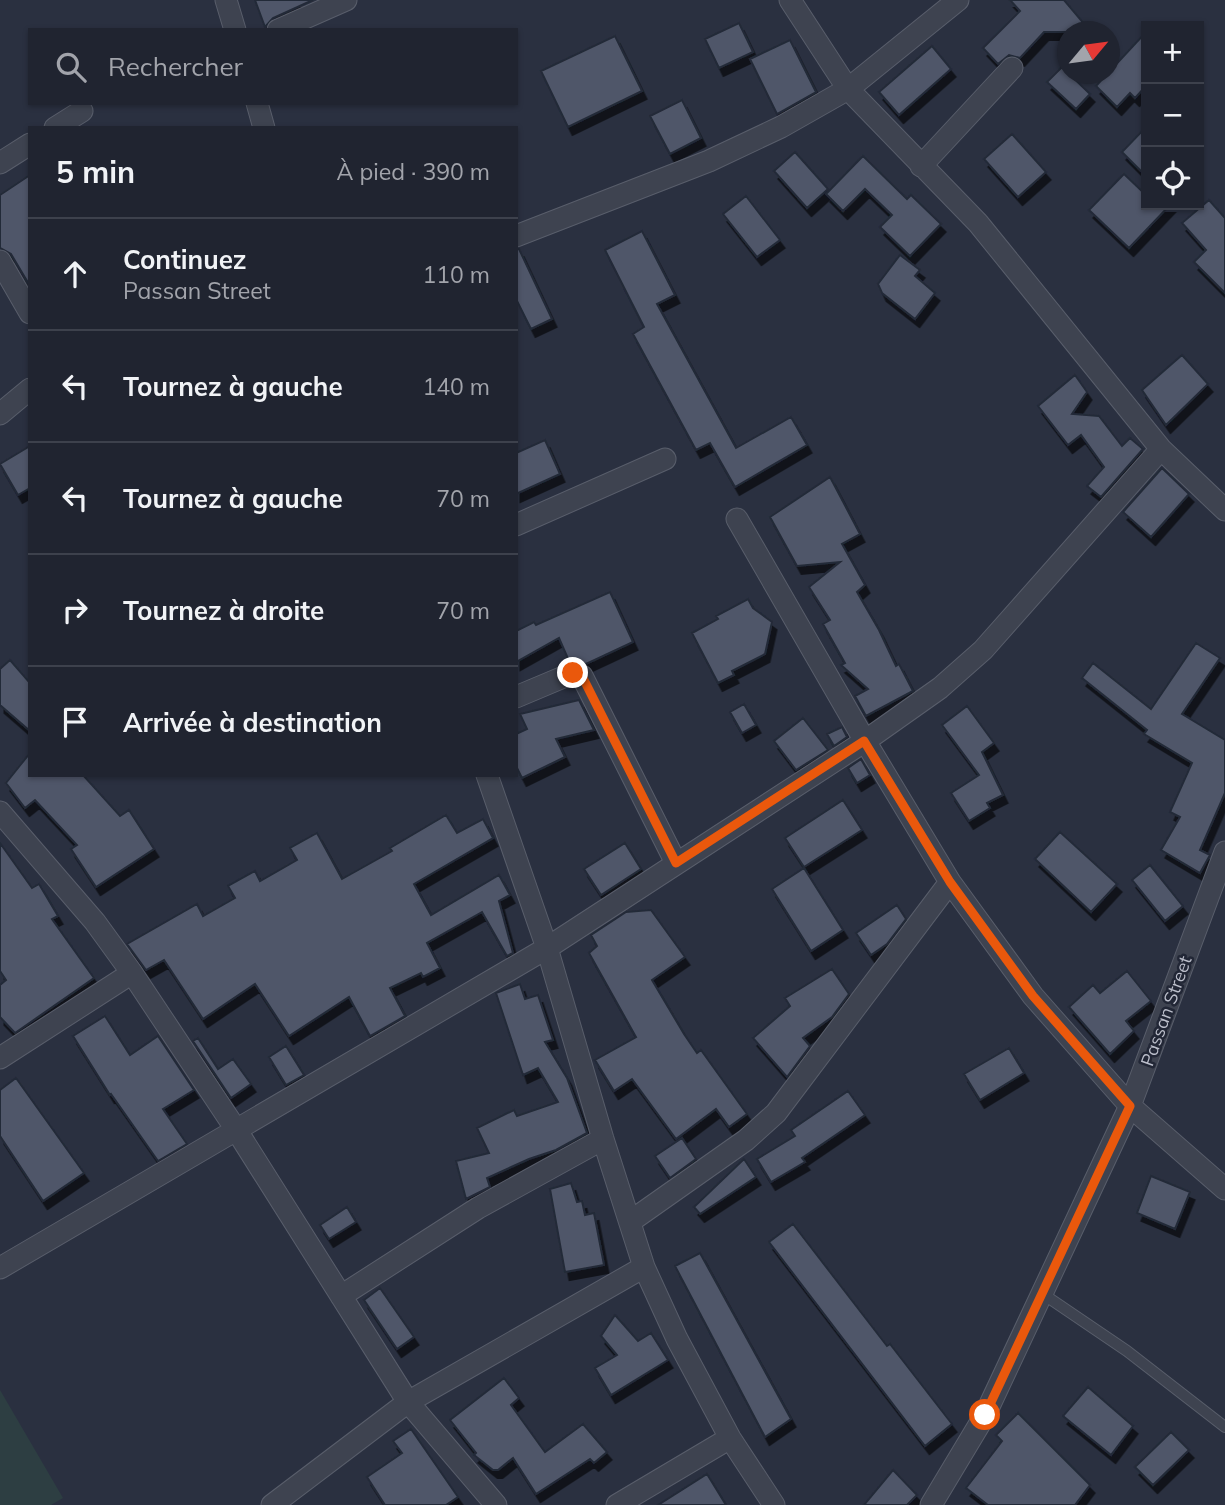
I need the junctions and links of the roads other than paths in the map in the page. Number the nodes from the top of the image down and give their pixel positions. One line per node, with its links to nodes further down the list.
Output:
1 (226, 0): 5 (street)
2 (346, 0): 6 (street)
3 (789, 0): 8 (street)
4 (958, 0): 8 (street)
5 (233, 28)
6 (283, 28)
7 (1012, 68): 15 (street)
8 (848, 89): 15 (street); 16 (street)
9 (258, 105): 12 (street)
10 (82, 111): 11 (street)
11 (58, 126)
12 (263, 126)
13 (28, 145): 14 (street)
14 (0, 163)
15 (921, 166): 21 (street)
16 (518, 235)
17 (0, 261): 18 (street)
18 (28, 310)
19 (28, 391): 20 (street)
20 (0, 414)
21 (1161, 449): 23 (street); 27 (street)
22 (665, 459): 25 (street)
23 (1225, 510)
24 (737, 519): 27 (street)
25 (518, 523)
26 (518, 697): 31 (street)
27 (864, 741): 31 (street); 32 (street)
28 (488, 777): 33 (street)
29 (0, 812): 34 (street)
30 (1225, 852): 36 (street, Passan Street)
31 (676, 863): 33 (street)
32 (950, 882): 36 (street); 40 (street)
33 (547, 948): 37 (street); 38 (street)
34 (132, 973): 35 (street); 37 (street)
35 (0, 1058)
36 (1130, 1106): 39 (street); 43 (street, Passan Street)
37 (237, 1131): 42 (street); 44 (street)
38 (603, 1139): 40 (street); 44 (street)
39 (1225, 1189)
40 (631, 1221): 41 (street)
41 (644, 1267): 45 (street); 47 (street)
42 (0, 1268)
43 (1043, 1294): 46 (lane); 52 (street, Passan Street)
44 (341, 1296): 45 (street)
45 (408, 1402): 48 (street); 49 (street)
46 (1225, 1427)
47 (730, 1438): 50 (street); 51 (street)
48 (272, 1505)
49 (496, 1505)
50 (617, 1505)
51 (774, 1505)
52 (931, 1505)

